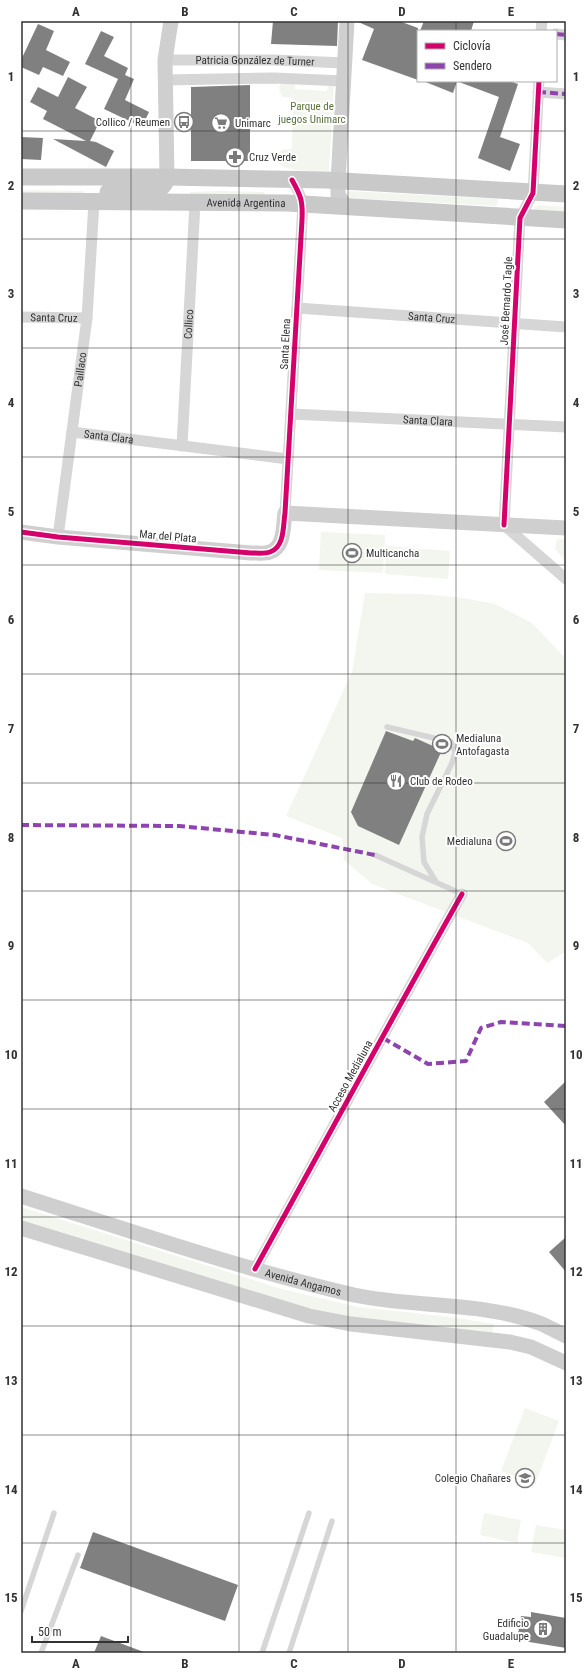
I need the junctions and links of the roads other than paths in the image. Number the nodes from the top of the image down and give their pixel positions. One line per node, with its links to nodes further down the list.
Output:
1 (171, 21): 3 (main road)
2 (347, 21): 4 (main road)
3 (165, 60): 4 (street, Patricia González de Turner); 5 (main road)
4 (345, 63): 6 (main road)
5 (165, 80): 6 (street, Patricia González de Turner); 10 (main road)
6 (344, 81): 12 (main road)
7 (538, 87): 8 (street); 13 (street, José Bernardo Tagle)
8 (566, 94)
9 (21, 177): 10 (main road)
10 (168, 177): 11 (main road); 16 (main road)
11 (292, 180): 12 (main road); 18 (street, Santa Elena)
12 (338, 181): 13 (main road); 19 (main road)
13 (533, 193): 14 (main road); 20 (street, José Bernardo Tagle)
14 (566, 194)
15 (21, 202): 16 (main road, Avenida Argentina)
16 (94, 202): 17 (main road, Avenida Argentina); 24 (street, Paillaco)
17 (195, 203): 18 (main road, Avenida Argentina); 31 (street, Collico)
18 (303, 204): 19 (main road, Avenida Argentina); 22 (street, Santa Elena)
19 (346, 206): 20 (main road, Avenida Argentina)
20 (520, 218): 21 (main road, Avenida Argentina); 25 (street, José Bernardo Tagle)
21 (566, 220)
22 (297, 308): 25 (street, Santa Cruz); 27 (street, Santa Elena)
23 (21, 317): 24 (street, Santa Cruz)
24 (87, 318): 30 (street, Paillaco)
25 (515, 324): 26 (street, Santa Cruz); 28 (street, José Bernardo Tagle)
26 (566, 327)
27 (291, 414): 28 (street, Santa Clara); 32 (street, Santa Elena)
28 (510, 424): 29 (street, Santa Clara); 34 (street, José Bernardo Tagle)
29 (566, 427)
30 (72, 432): 31 (street, Santa Clara); 37 (street, Paillaco)
31 (182, 446): 32 (street, Santa Clara)
32 (288, 459): 33 (street, Santa Elena)
33 (285, 513): 34 (main road); 37 (main road, Mar del Plata)
34 (504, 525): 35 (main road); 38 (street)
35 (566, 528)
36 (21, 532): 37 (main road, Mar del Plata)
37 (58, 537)
38 (566, 579)
39 (388, 727): 41 (lane)
40 (375, 855): 41 (lane)
41 (435, 880): 42 (lane)
42 (462, 894): 45 (street, Acceso Medialuna)
43 (21, 1196): 45 (main road, Avenida Angamos)
44 (21, 1228): 47 (main road)
45 (255, 1269): 46 (main road, Avenida Angamos)
46 (566, 1336)
47 (566, 1363)
48 (54, 1513): 53 (lane)
49 (309, 1513): 56 (lane)
50 (332, 1520): 57 (lane)
51 (78, 1555): 55 (lane)
52 (21, 1588): 53 (lane)
53 (27, 1592): 54 (lane)
54 (21, 1611)
55 (41, 1653)
56 (262, 1653)
57 (289, 1653)

